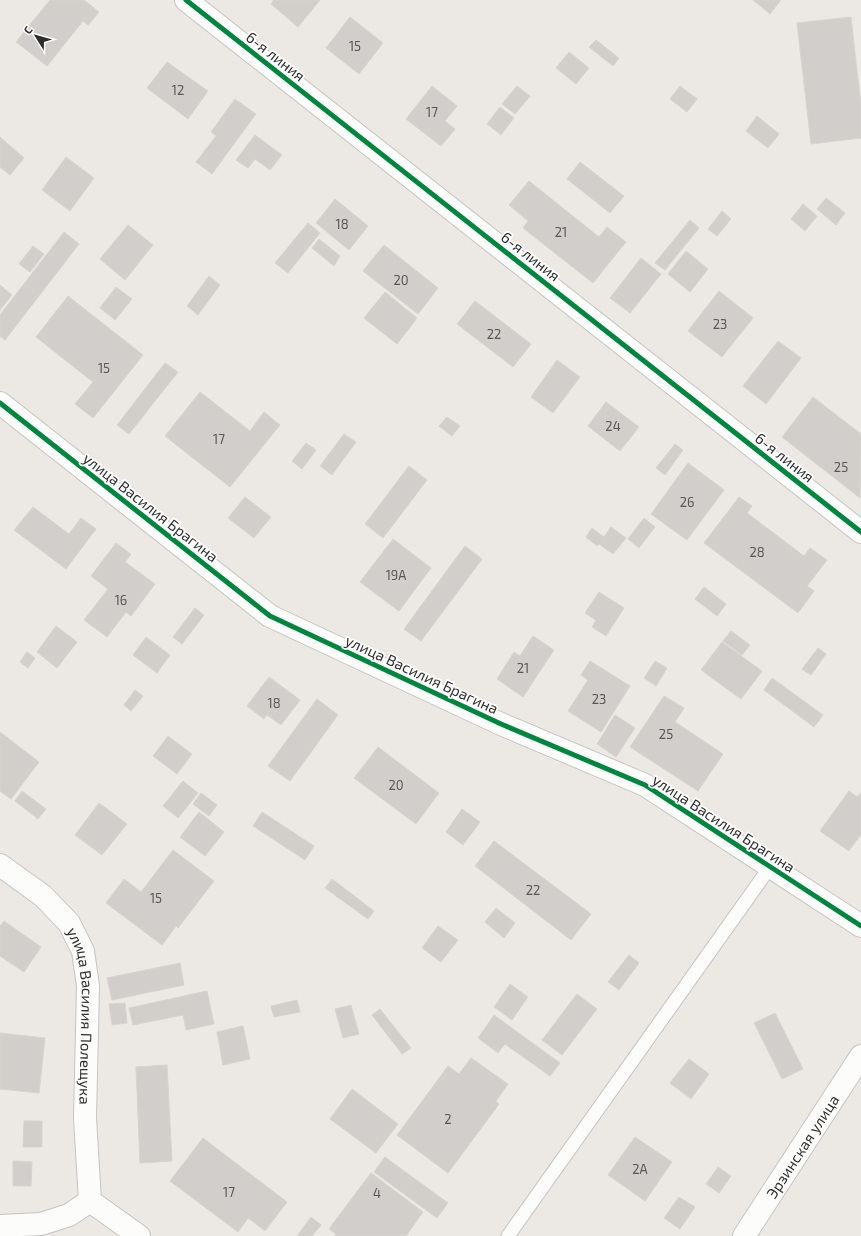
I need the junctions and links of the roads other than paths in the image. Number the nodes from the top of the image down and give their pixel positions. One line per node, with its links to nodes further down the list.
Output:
1 (186, 0): 3 (street, 6-я линия)
2 (0, 403): 5 (street, улица Василия Брагина)
3 (861, 532)
4 (0, 865): 8 (street, улица Василия Полещука)
5 (770, 867): 6 (street, улица Василия Брагина); 11 (lane)
6 (861, 926)
7 (861, 1056): 12 (street, Эрзинская улица)
8 (90, 1201): 9 (street); 10 (street)
9 (0, 1226)
10 (139, 1236)
11 (508, 1236)
12 (744, 1236)

